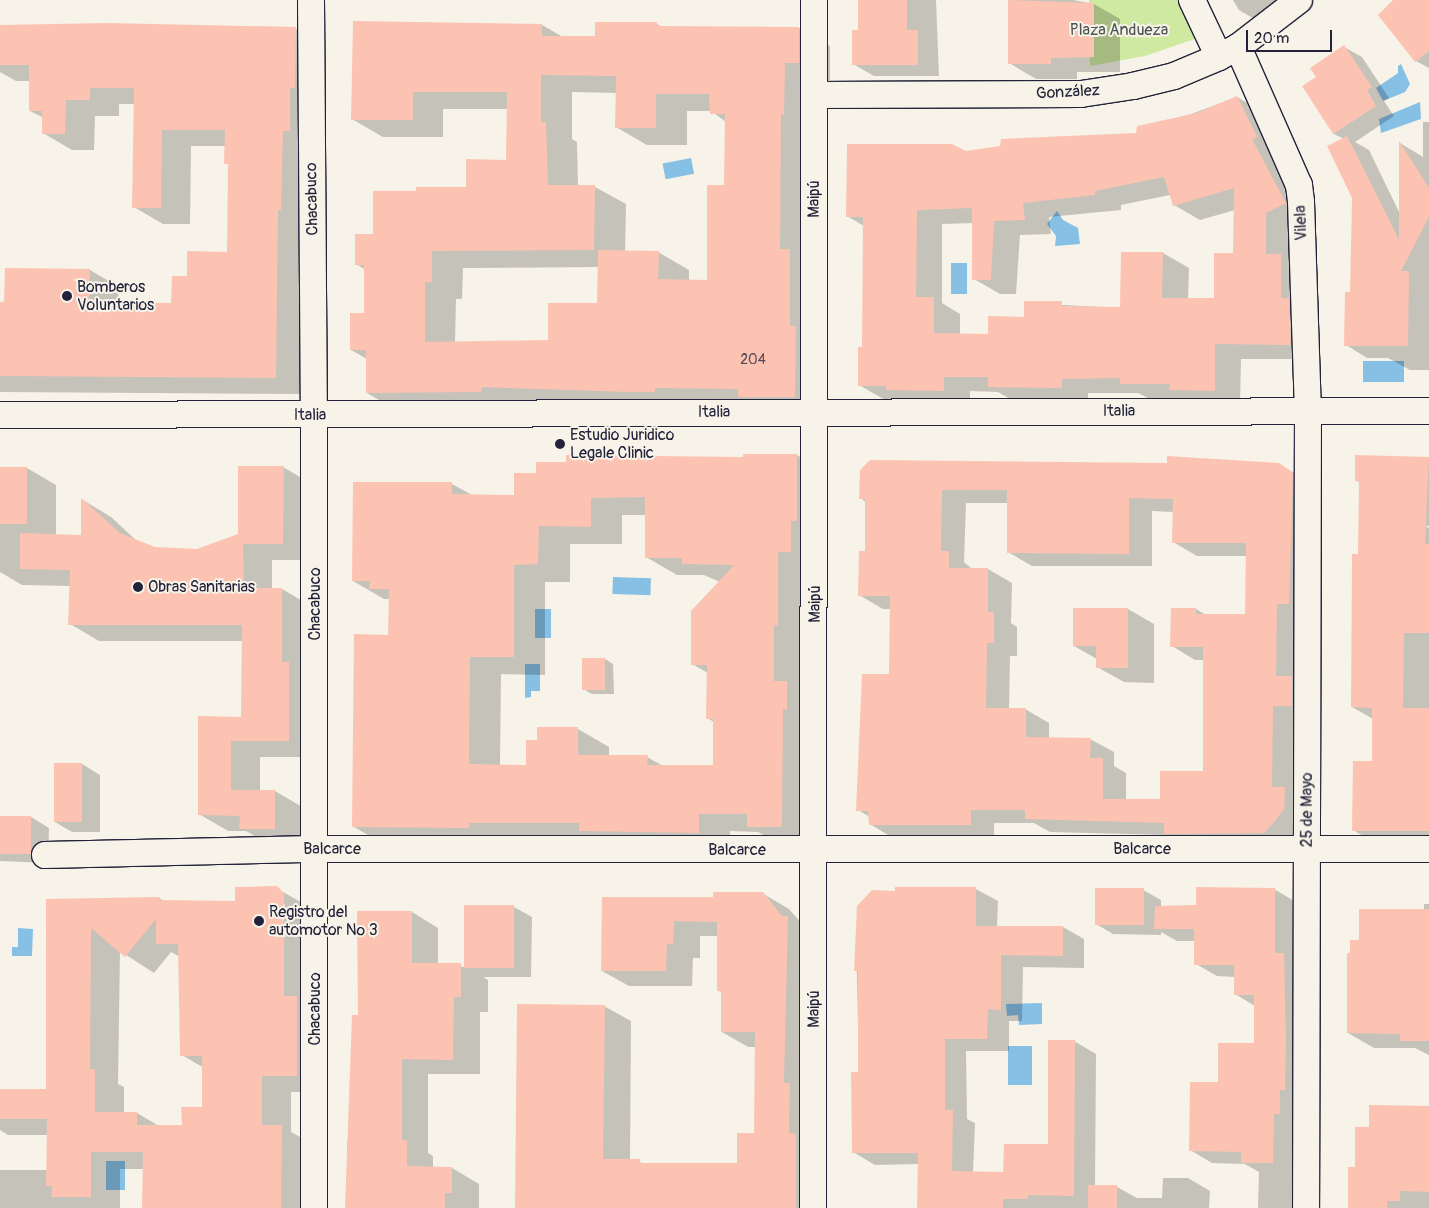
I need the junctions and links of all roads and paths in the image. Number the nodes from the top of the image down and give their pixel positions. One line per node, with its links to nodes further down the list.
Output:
1 (311, 0): 11 (street, Chacabuco)
2 (814, 0): 6 (street, Maipú)
3 (1192, 0): 5 (street, Vilela)
4 (1299, 0): 5 (street, González)
5 (1229, 52): 6 (street, González); 8 (street, Vilela)
6 (814, 94): 7 (street, Maipú)
7 (815, 411): 8 (street, Italia); 11 (street, Italia); 15 (street, Maipú)
8 (1308, 411): 9 (street, Italia); 12 (street, 25 de Mayo)
9 (1429, 411)
10 (0, 415): 11 (street, Italia)
11 (314, 415): 13 (street, Chacabuco)
12 (1307, 848): 14 (street, Balcarce); 15 (street, Balcarce); 19 (street, 25 de Mayo)
13 (315, 849): 15 (street, Balcarce); 16 (street, Balcarce); 17 (street, Chacabuco)
14 (1429, 849)
15 (816, 851): 18 (street, Maipú)
16 (45, 855)
17 (314, 1208)
18 (813, 1208)
19 (1306, 1208)

